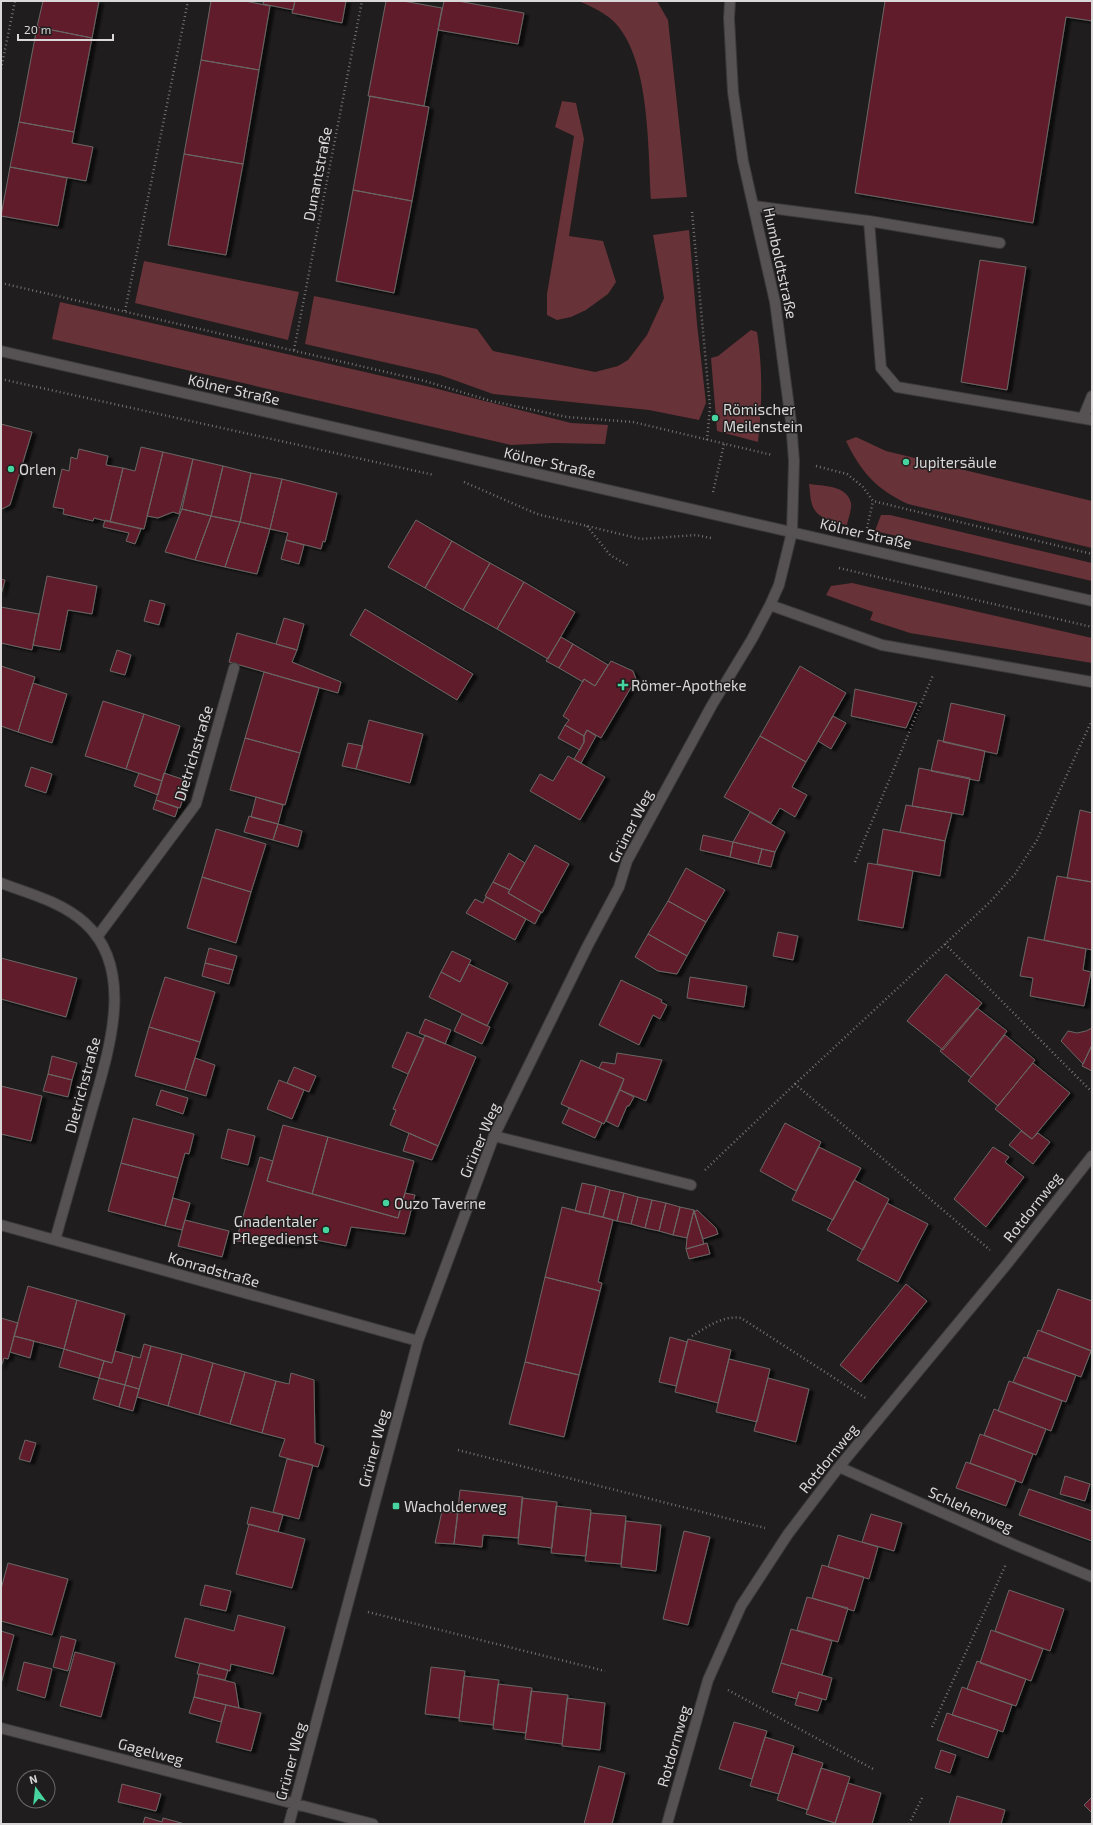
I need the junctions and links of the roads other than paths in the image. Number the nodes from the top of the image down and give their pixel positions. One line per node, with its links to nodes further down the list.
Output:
1 (730, 1): 2 (street, Humboldtstraße)
2 (754, 206): 3 (street); 8 (street, Humboldtstraße)
3 (869, 221): 4 (street); 7 (street)
4 (1000, 242)
5 (1, 351): 8 (street, Kölner Straße)
6 (1092, 396): 7 (street)
7 (1088, 419)
8 (792, 532): 9 (street, Kölner Straße); 10 (street, Grüner Weg)
9 (1092, 601)
10 (770, 605): 12 (street); 15 (street, Grüner Weg)
11 (234, 668): 14 (street, Dietrichstraße)
12 (1092, 682)
13 (1, 883): 14 (street, Dietrichstraße)
14 (97, 937): 19 (street, Dietrichstraße)
15 (494, 1136): 17 (street); 20 (street, Grüner Weg)
16 (1092, 1156): 21 (street, Rotdornweg)
17 (691, 1185)
18 (1, 1225): 19 (street, Konradstraße)
19 (55, 1240): 20 (street, Konradstraße)
20 (418, 1341): 24 (street, Grüner Weg)
21 (838, 1467): 22 (street, Schlehenweg); 27 (street, Rotdornweg)
22 (1092, 1577)
23 (1, 1728): 24 (street, Gagelweg)
24 (294, 1804): 25 (street, Grüner Weg); 26 (street)
25 (289, 1824)
26 (373, 1824)
27 (667, 1824)

